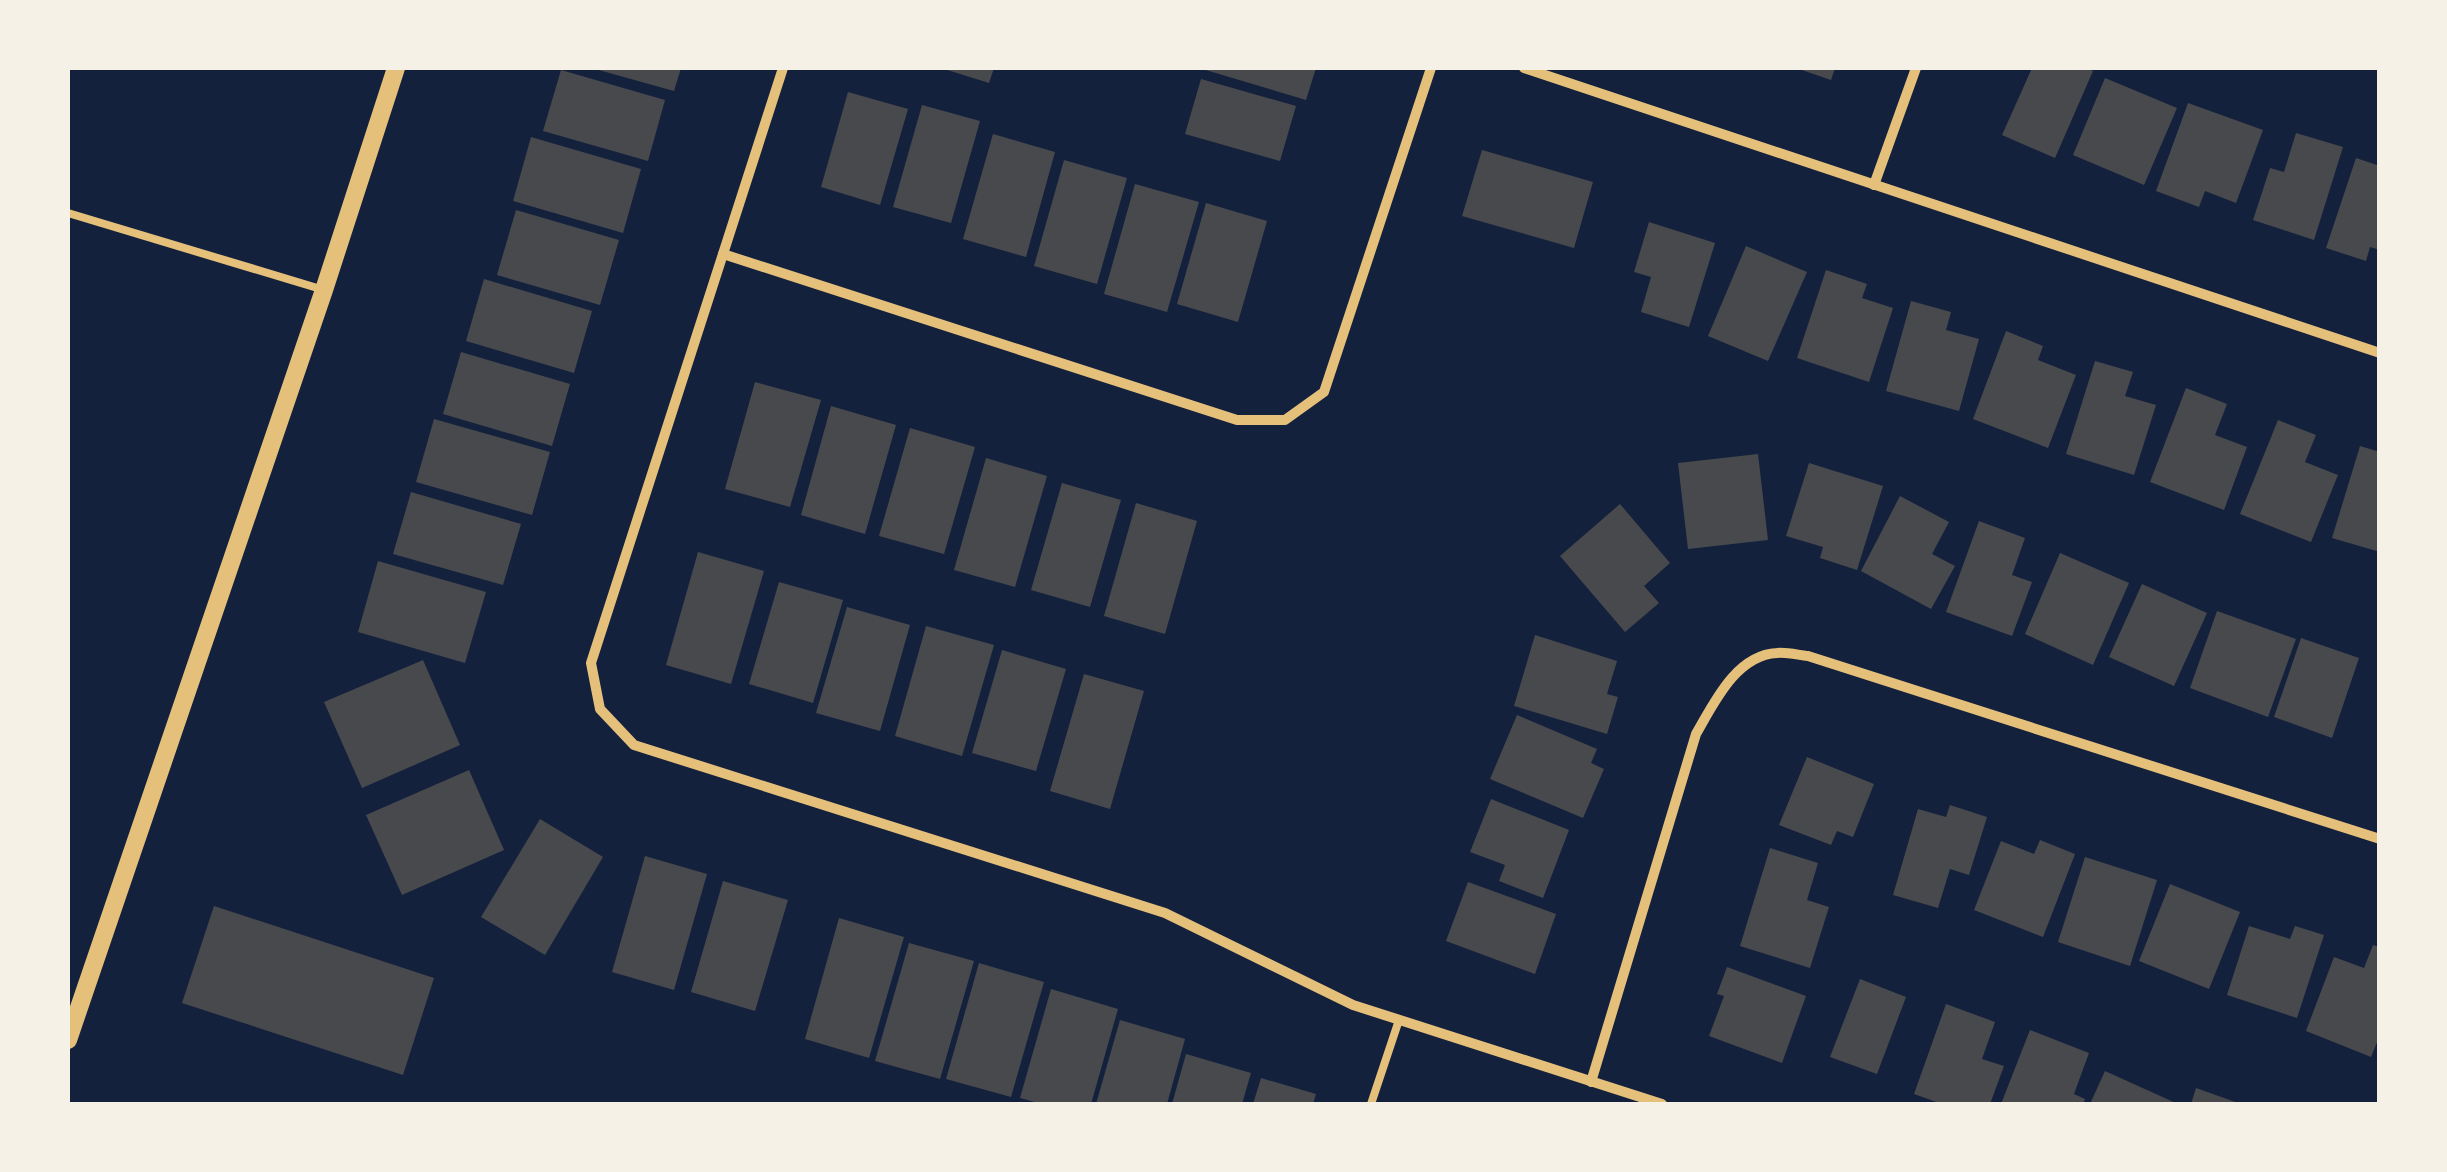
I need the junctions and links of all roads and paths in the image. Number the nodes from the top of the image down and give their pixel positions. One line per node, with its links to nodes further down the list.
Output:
1 (396, 68): 9 (street)
2 (783, 68): 8 (street)
3 (1431, 68): 8 (street)
4 (1524, 68): 6 (street)
5 (1916, 68): 6 (street)
6 (1874, 185): 10 (street)
7 (68, 213): 9 (lane)
8 (723, 254): 12 (street)
9 (324, 290): 13 (street)
10 (2380, 352)
11 (2380, 839): 14 (street)
12 (1399, 1020): 14 (street); 15 (lane)
13 (68, 1040)
14 (1591, 1082): 16 (street)
15 (1371, 1104)
16 (1662, 1104)

